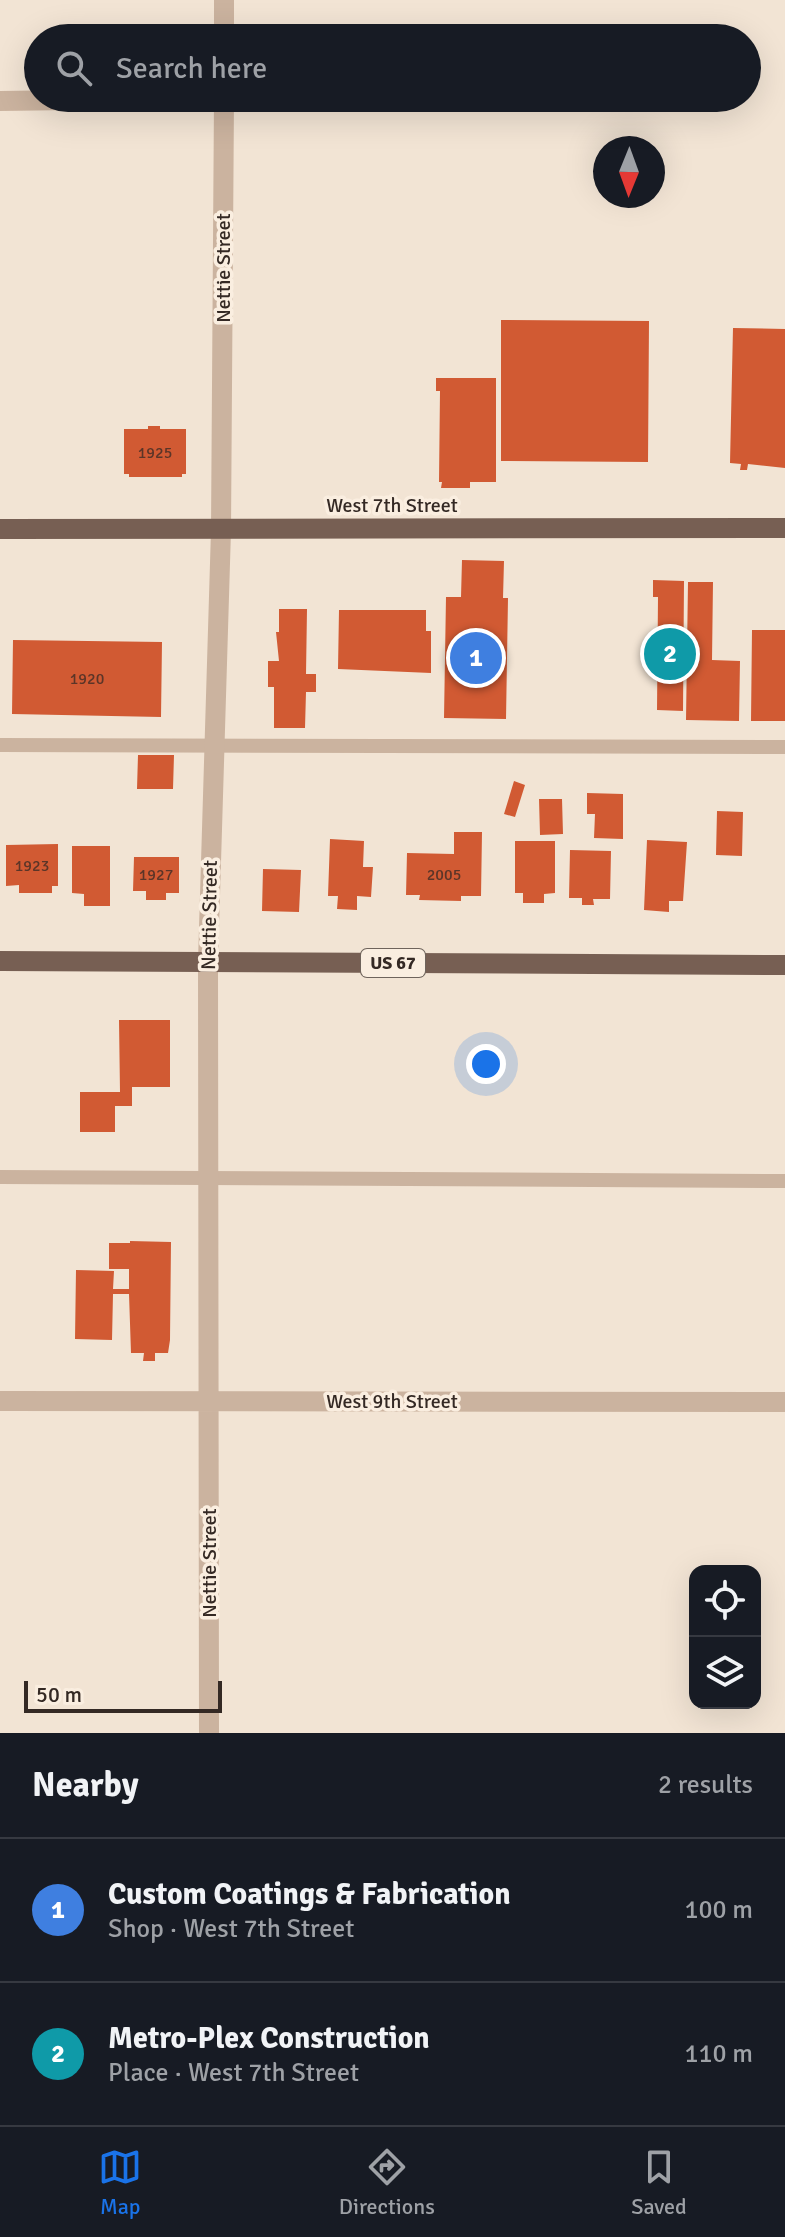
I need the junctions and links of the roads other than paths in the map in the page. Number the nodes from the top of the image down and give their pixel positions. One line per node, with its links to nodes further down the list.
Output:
1 (224, 0): 2 (street)
2 (224, 24)
3 (0, 101): 4 (street)
4 (24, 101)
5 (224, 112): 8 (street, Nettie Street)
6 (785, 528): 8 (main road, West 7th Street)
7 (0, 529): 8 (main road, West 7th Street)
8 (221, 530): 10 (street, Nettie Street)
9 (0, 745): 10 (lane)
10 (214, 745): 11 (lane); 13 (street, Nettie Street)
11 (785, 747)
12 (0, 961): 13 (main road, US 67)
13 (208, 962): 14 (main road, US 67); 16 (street, Nettie Street)
14 (785, 965)
15 (0, 1177): 16 (lane)
16 (209, 1179): 17 (lane); 19 (street, Nettie Street)
17 (785, 1181)
18 (0, 1401): 19 (street, West 9th Street)
19 (210, 1401): 20 (street, West 9th Street); 21 (street, Nettie Street)
20 (785, 1402)
21 (209, 1733)

